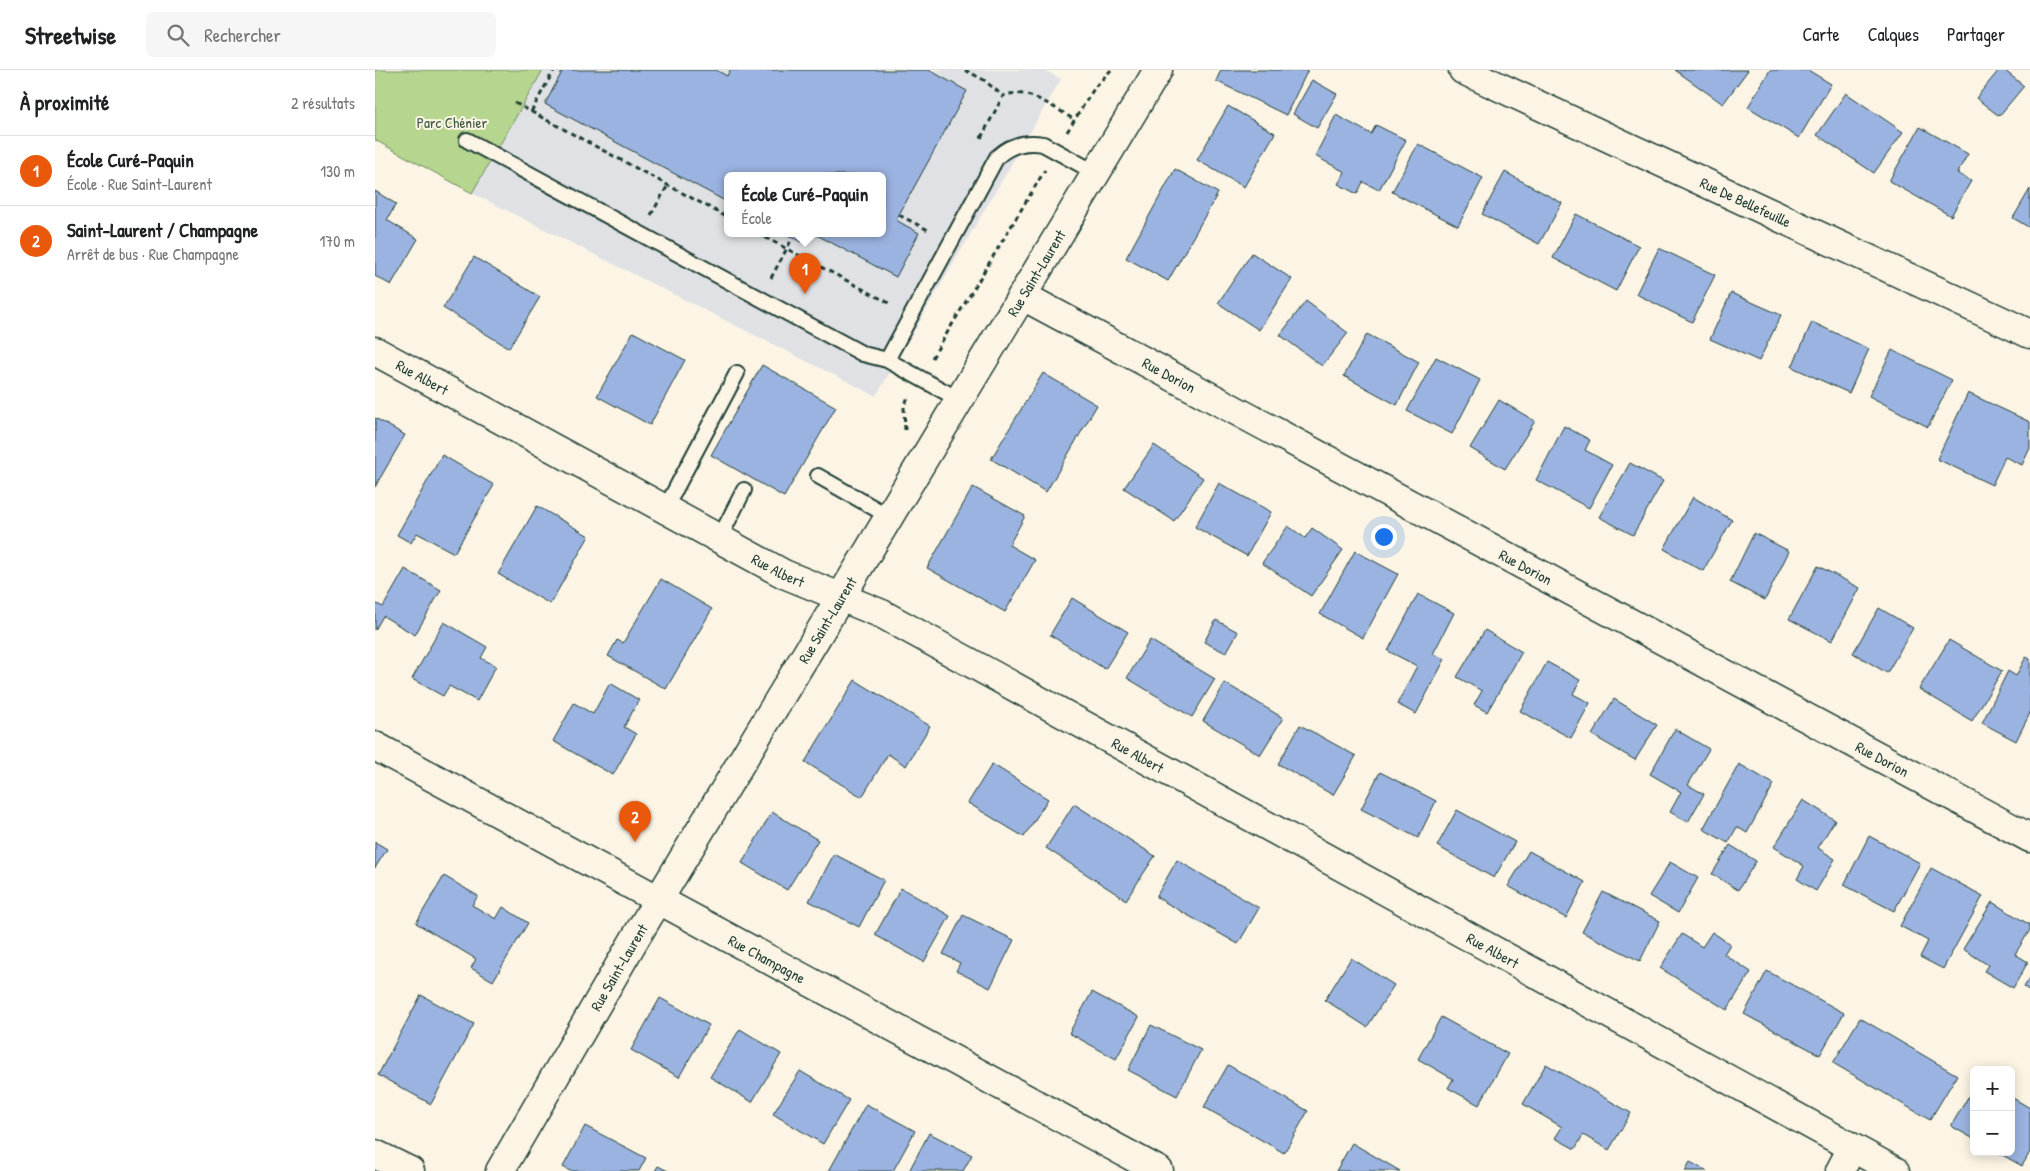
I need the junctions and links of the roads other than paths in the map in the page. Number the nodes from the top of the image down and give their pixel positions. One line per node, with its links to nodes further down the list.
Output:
1 (1158, 70): 4 (street, Rue Saint-Laurent)
2 (1463, 70): 6 (street, Rue De Bellefeuille)
3 (467, 140): 8 (lane)
4 (1096, 173): 5 (street, Rue Saint-Laurent); 8 (lane)
5 (1023, 296): 10 (street, Rue Saint-Laurent); 18 (street, Rue Dorion)
6 (2030, 334)
7 (375, 351): 13 (street, Rue Albert)
8 (887, 360): 10 (lane)
9 (737, 373): 13 (lane)
10 (960, 400): 14 (street, Rue Saint-Laurent)
11 (818, 476): 14 (lane)
12 (744, 490): 15 (lane)
13 (665, 509): 15 (street, Rue Albert)
14 (890, 517): 16 (street, Rue Saint-Laurent)
15 (719, 539): 16 (street, Rue Albert)
16 (841, 598): 19 (street, Rue Saint-Laurent); 21 (street, Rue Albert)
17 (375, 746): 19 (street, Rue Champagne)
18 (2030, 838)
19 (660, 899): 23 (street, Rue Saint-Laurent); 24 (street, Rue Champagne)
20 (375, 1154): 22 (street)
21 (1846, 1160): 25 (street, Rue Albert)
22 (409, 1171)
23 (500, 1171)
24 (1159, 1171)
25 (1895, 1171)

